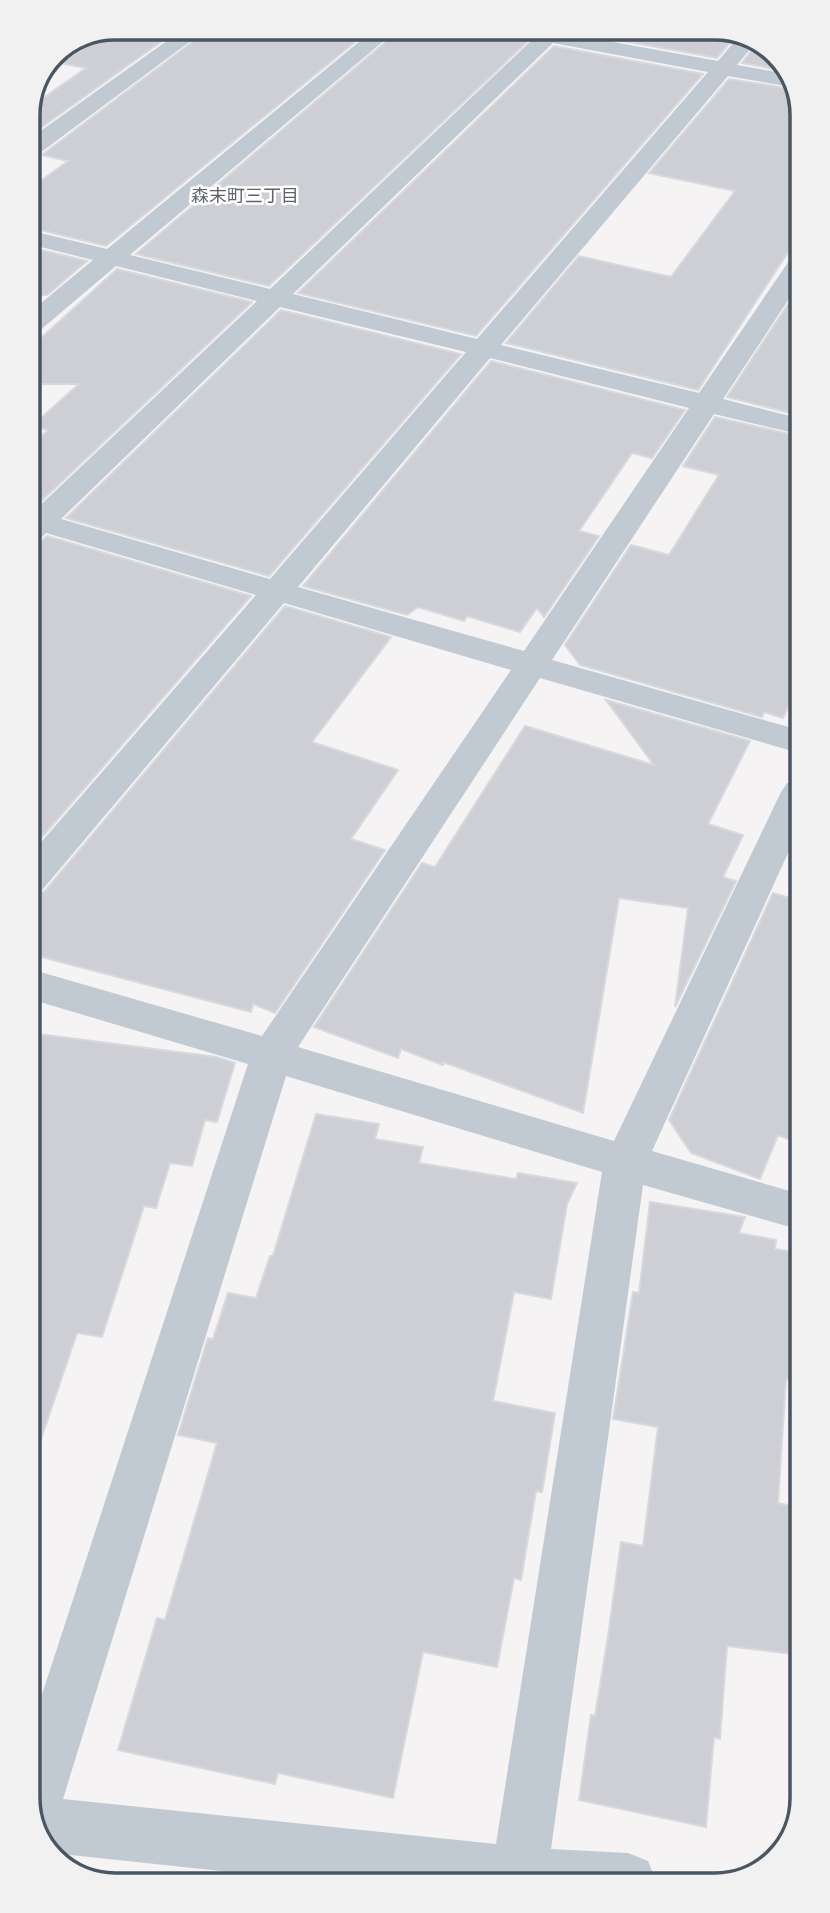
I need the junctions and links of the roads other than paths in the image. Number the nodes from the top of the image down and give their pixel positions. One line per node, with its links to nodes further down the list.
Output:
1 (181, 40): 8 (street)
2 (374, 40): 10 (street)
3 (545, 40): 12 (street)
4 (590, 40): 6 (street)
5 (742, 46): 6 (street)
6 (723, 69): 7 (street); 14 (street)
7 (781, 80)
8 (40, 142)
9 (40, 240): 10 (street)
10 (110, 257): 12 (street); 13 (street)
11 (790, 278): 15 (street)
12 (274, 297): 14 (street); 17 (street)
13 (40, 317)
14 (485, 349): 15 (street); 19 (street)
15 (705, 403): 16 (street); 20 (street)
16 (790, 424)
17 (40, 518)
18 (40, 527): 19 (street)
19 (277, 591): 20 (street); 23 (street)
20 (533, 665): 21 (street); 25 (street)
21 (790, 739)
22 (790, 811): 26 (street)
23 (40, 868)
24 (40, 987): 25 (street)
25 (272, 1054): 26 (street); 28 (street)
26 (625, 1163): 27 (street); 32 (street)
27 (790, 1209)
28 (40, 1788)
29 (45, 1825): 30 (street)
30 (334, 1870): 31 (street)
31 (445, 1873)
32 (519, 1873)

